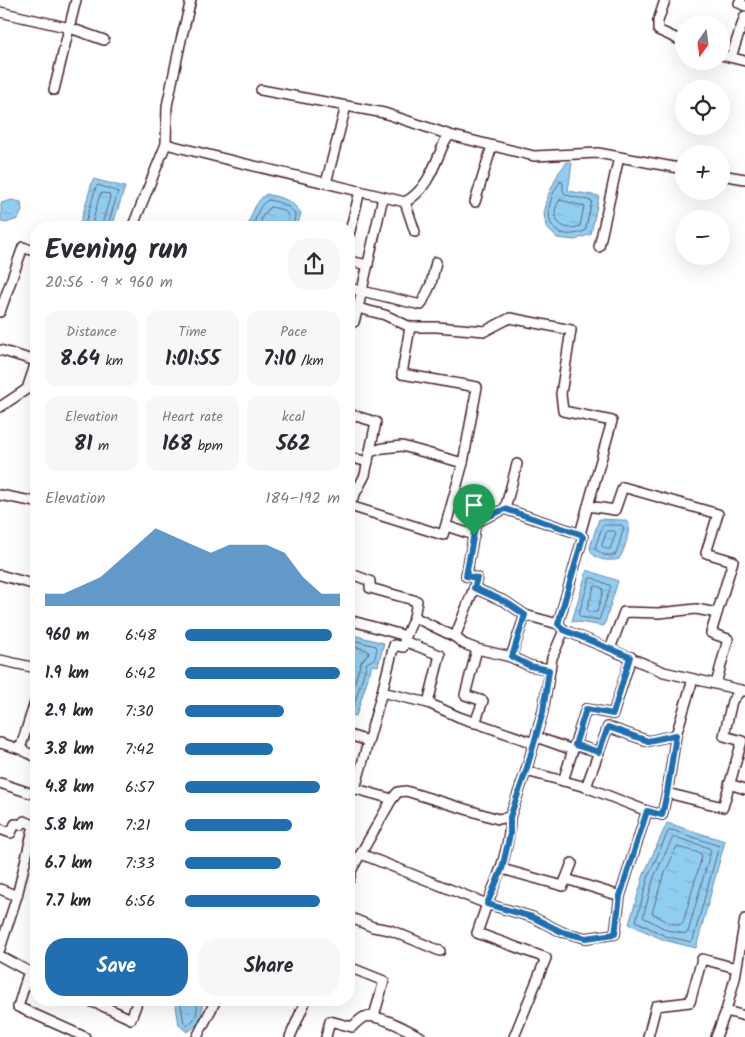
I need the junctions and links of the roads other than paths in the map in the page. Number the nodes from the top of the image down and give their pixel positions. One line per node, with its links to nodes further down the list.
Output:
1 (76, 0): 8 (street)
2 (191, 0): 17 (street)
3 (665, 0): 9 (street)
4 (741, 0): 5 (street)
5 (745, 6)
6 (0, 12): 8 (street)
7 (745, 16): 11 (street)
8 (70, 28): 10 (street); 13 (street)
9 (675, 38)
10 (104, 40)
11 (731, 57): 12 (street)
12 (745, 61)
13 (54, 90)
14 (261, 90): 15 (street)
15 (346, 106): 16 (street); 23 (street)
16 (450, 135): 18 (street); 26 (street)
17 (166, 144): 23 (street); 28 (street)
18 (492, 146): 19 (street); 27 (street)
19 (619, 157): 20 (street); 31 (street)
20 (675, 166)
21 (730, 176): 22 (street)
22 (745, 179)
23 (326, 183): 24 (street)
24 (360, 191): 25 (street); 29 (street)
25 (383, 197): 26 (street); 35 (street)
26 (406, 202): 30 (street)
27 (475, 202)
28 (135, 221)
29 (352, 221)
30 (415, 232)
31 (599, 247)
32 (30, 250): 39 (street)
33 (355, 262): 35 (street)
34 (436, 262): 37 (street)
35 (368, 265): 37 (street)
36 (355, 289): 37 (street)
37 (362, 291): 38 (street)
38 (358, 308): 40 (street); 41 (street)
39 (0, 312)
40 (355, 318)
41 (410, 327): 49 (street); 55 (street)
42 (0, 350): 43 (street)
43 (30, 359)
44 (30, 380): 45 (street)
45 (0, 407)
46 (355, 416): 48 (street)
47 (355, 457): 48 (street)
48 (369, 457): 49 (street); 51 (street)
49 (463, 463): 57 (street)
50 (517, 464): 56 (street)
51 (355, 494)
52 (0, 495): 53 (street)
53 (30, 501)
54 (355, 506): 57 (street)
55 (588, 506): 58 (street); 64 (street)
56 (505, 509): 58 (street); 59 (street)
57 (446, 526): 59 (street)
58 (580, 534): 68 (street)
59 (474, 535): 63 (street)
60 (0, 575): 62 (street)
61 (355, 576): 66 (street)
62 (30, 583)
63 (474, 588): 65 (street); 69 (street)
64 (717, 614): 72 (street); 79 (street)
65 (525, 615): 68 (street); 73 (street)
66 (414, 618): 69 (street); 70 (street)
67 (355, 622): 70 (street)
68 (561, 627): 72 (street); 77 (street)
69 (455, 637): 71 (street)
70 (405, 638): 81 (street); 82 (street)
71 (476, 648): 73 (street); 84 (street)
72 (610, 649): 74 (street)
73 (512, 657): 77 (street)
74 (630, 657): 78 (street); 90 (street)
75 (0, 660): 76 (street)
76 (30, 667)
77 (549, 670): 87 (street)
78 (693, 679): 79 (street); 85 (street)
79 (716, 684): 80 (street)
80 (743, 690): 98 (street)
81 (382, 692): 82 (street); 88 (street)
82 (428, 703): 84 (street)
83 (30, 718): 91 (street)
84 (476, 723): 87 (street)
85 (676, 735): 92 (street); 103 (street)
86 (355, 737): 88 (street)
87 (535, 740): 90 (street); 94 (street)
88 (368, 741): 95 (street)
89 (0, 743): 91 (street)
90 (574, 747): 92 (street); 96 (street)
91 (20, 749): 93 (street)
92 (599, 752): 99 (street)
93 (30, 754)
94 (526, 771): 96 (street); 106 (street)
95 (355, 779)
96 (563, 781): 99 (street)
97 (0, 783): 102 (street)
98 (729, 784): 101 (street); 103 (street)
99 (586, 786): 105 (street)
100 (355, 789): 104 (street)
101 (745, 789)
102 (30, 793)
103 (667, 793): 105 (street)
104 (392, 800): 106 (street); 110 (street)
105 (647, 811): 117 (street)
106 (510, 817): 113 (street)
107 (30, 823): 108 (street)
108 (0, 829)
109 (30, 841): 116 (street)
110 (361, 854): 112 (street); 118 (street)
111 (572, 863): 114 (street)
112 (355, 864)
113 (502, 869): 114 (street); 118 (street)
114 (566, 879): 117 (street)
115 (0, 889): 116 (street)
116 (17, 896): 121 (street)
117 (620, 896): 118 (street)
118 (487, 904): 141 (street)
119 (355, 919): 122 (street)
120 (745, 919): 124 (street)
121 (0, 949)
122 (440, 951)
123 (0, 956): 126 (street)
124 (736, 968): 132 (street); 142 (street)
125 (355, 970): 133 (street)
126 (30, 971)
127 (30, 975): 135 (street)
128 (110, 1006): 129 (street)
129 (136, 1006)
130 (213, 1006): 138 (street)
131 (304, 1006): 136 (street)
132 (726, 1011): 134 (street); 143 (street)
133 (374, 1016): 139 (street); 140 (street)
134 (745, 1016)
135 (74, 1035): 137 (street)
136 (294, 1036)
137 (85, 1037)
138 (197, 1037)
139 (326, 1037)
140 (421, 1037)
141 (514, 1037)
142 (648, 1037)
143 (716, 1037)

